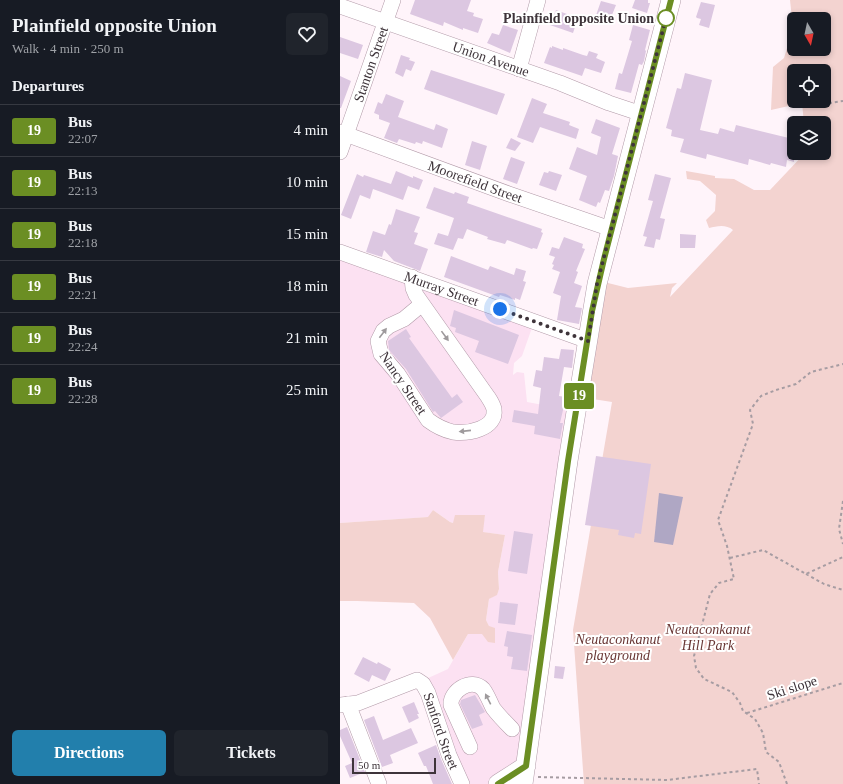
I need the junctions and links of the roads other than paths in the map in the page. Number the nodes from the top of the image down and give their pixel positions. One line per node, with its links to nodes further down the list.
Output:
1 (393, 0): 5 (street, Stanton Street)
2 (538, 0): 6 (street)
3 (671, 0): 7 (main road)
4 (340, 6): 5 (street, Union Avenue)
5 (385, 23): 6 (street, Union Avenue); 8 (street, Stanton Street)
6 (519, 69): 7 (street, Union Avenue)
7 (642, 114): 10 (main road)
8 (343, 133): 9 (street, Stanton Street); 10 (street, Moorefield Street)
9 (340, 152)
10 (611, 229): 14 (main road)
11 (340, 252): 12 (street, Murray Street)
12 (412, 277): 13 (street, Nancy Street); 14 (street, Murray Street)
13 (422, 304): 13 (street, Nancy Street, one-way to 13)
14 (588, 341): 18 (main road)
15 (344, 705): 19 (street); 20 (street, Sanford Street)
16 (512, 729): 17 (street, one-way to 17)
17 (470, 747)
18 (528, 776): 21 (main road)
19 (379, 784)
20 (462, 784)
21 (498, 784)

